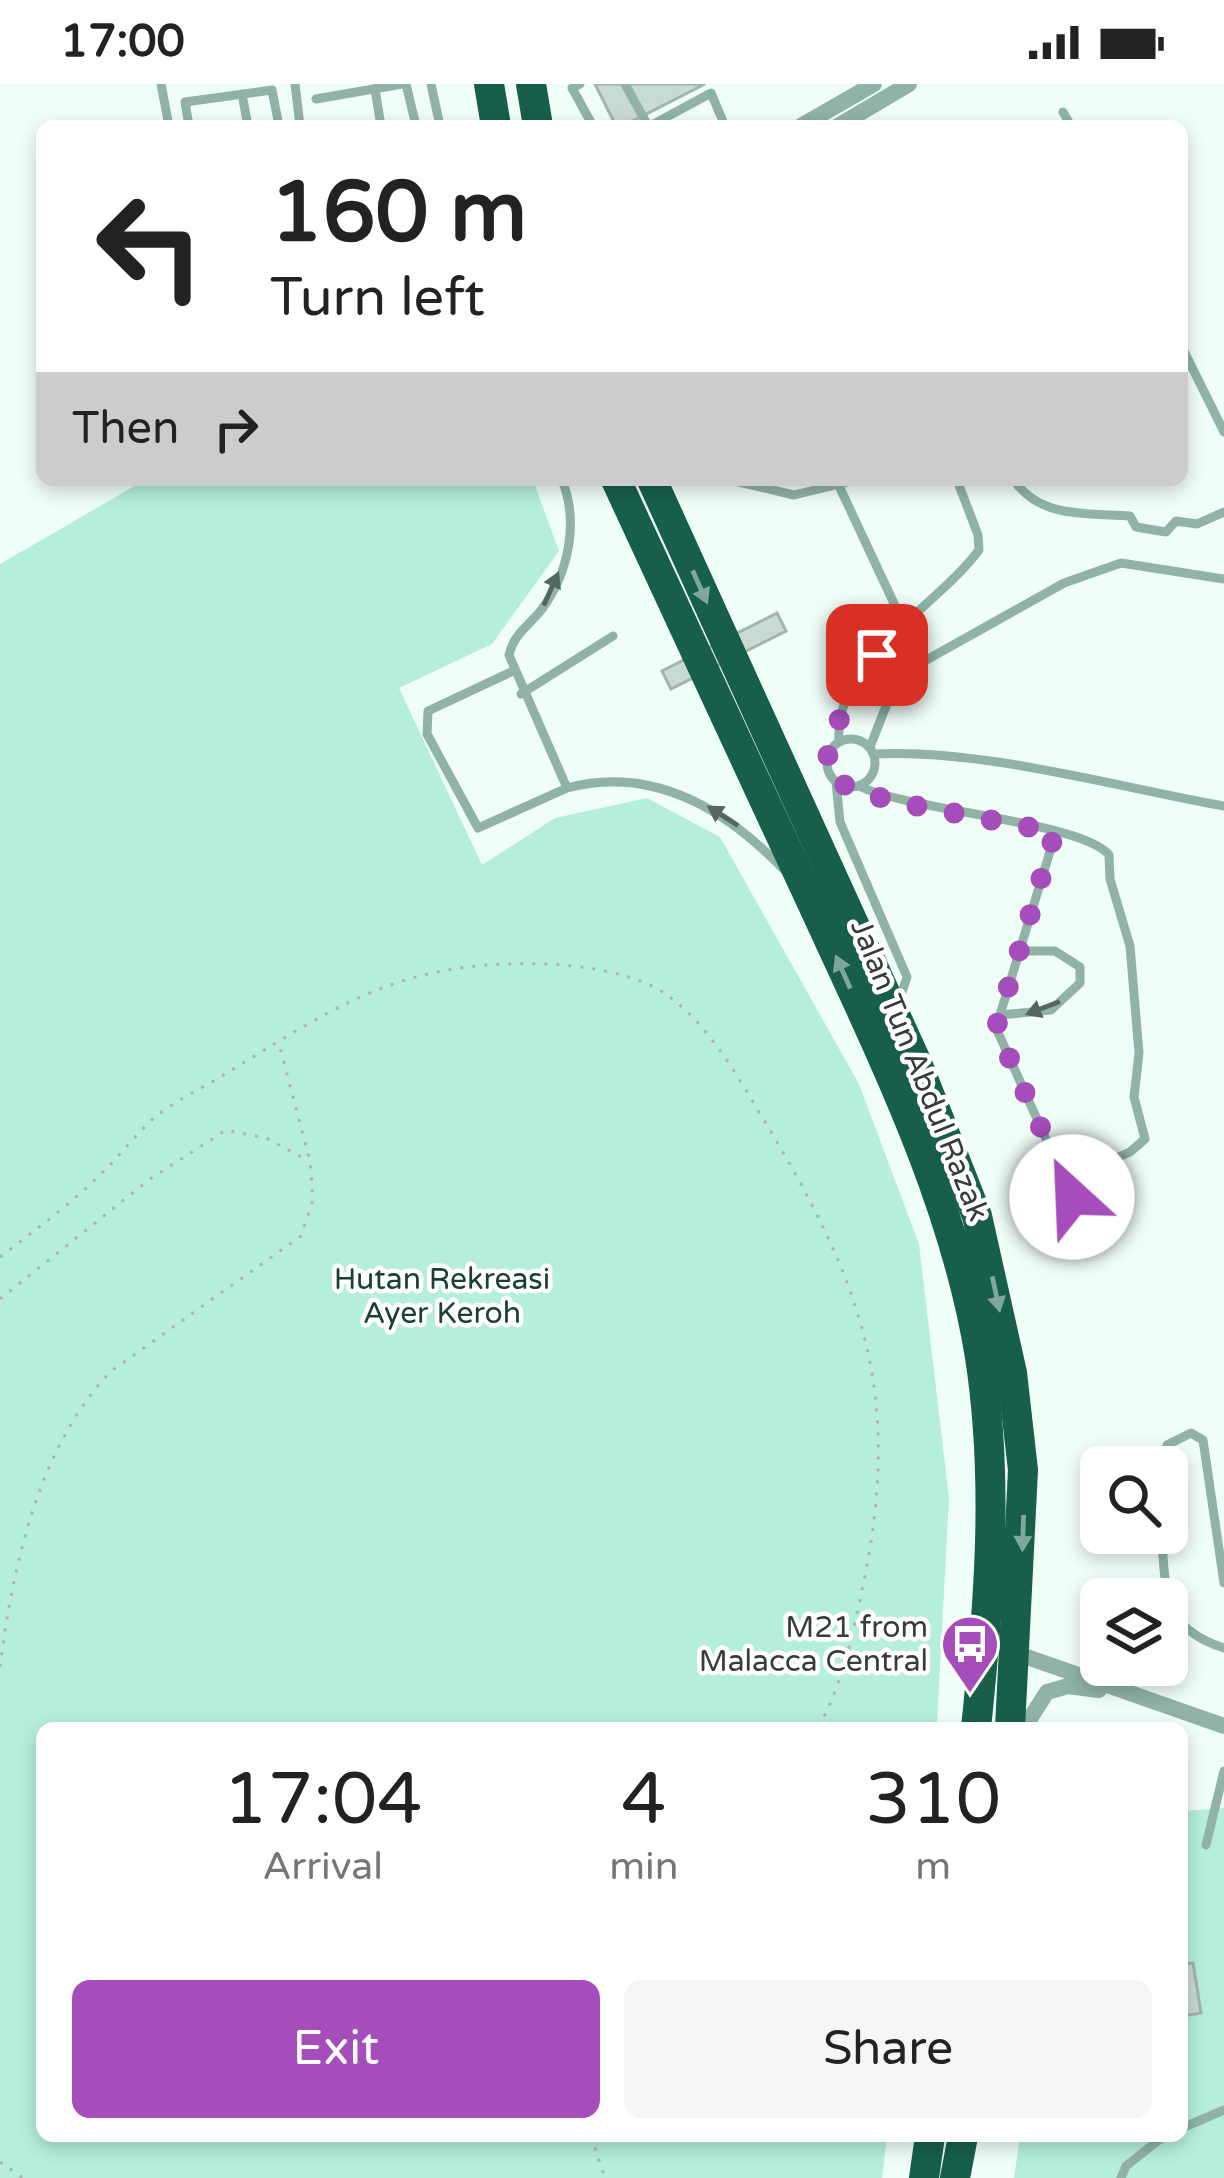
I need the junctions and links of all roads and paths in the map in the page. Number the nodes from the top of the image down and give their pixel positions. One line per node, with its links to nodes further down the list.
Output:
1 (161, 84): 15 (lane)
2 (295, 84): 19 (lane)
3 (404, 84): 11 (lane); 21 (lane)
4 (431, 84): 22 (lane)
5 (489, 84): 23 (highway)
6 (530, 84): 24 (highway)
7 (580, 84): 25 (lane)
8 (625, 84): 26 (lane)
9 (874, 84): 29 (street)
10 (909, 84): 30 (street)
11 (376, 89): 13 (lane); 20 (lane)
12 (242, 94): 16 (lane); 17 (lane); 18 (lane)
13 (316, 99)
14 (1063, 112): 31 (lane)
15 (168, 120)
16 (189, 120)
17 (247, 120)
18 (278, 120)
19 (299, 120)
20 (380, 120)
21 (414, 120)
22 (439, 120)
23 (495, 120)
24 (537, 120)
25 (590, 120)
26 (646, 120)
27 (660, 120): 28 (lane)
28 (722, 120)
29 (811, 120)
30 (848, 120)
31 (1067, 120)
32 (1188, 359): 33 (lane)
33 (1224, 432)
34 (563, 486): 46 (lane, one-way to 34)
35 (619, 486): 55 (highway, Jalan Tun Abdul Razak)
36 (655, 486): 57 (highway, Jalan Tun Abdul Razak, one-way to 57)
37 (757, 486): 41 (lane)
38 (844, 486): 41 (lane)
39 (958, 486): 44 (lane)
40 (1020, 486): 42 (lane)
41 (840, 488): 44 (lane)
42 (1224, 512)
43 (1224, 579): 49 (lane)
44 (905, 627): 48 (lane)
45 (613, 636): 47 (lane)
46 (513, 670): 47 (lane); 52 (lane)
47 (521, 694): 52 (lane)
48 (839, 741): 49 (lane); 50 (lane)
49 (872, 750): 51 (lane); 53 (lane)
50 (836, 782): 51 (lane); 57 (lane)
51 (859, 786): 54 (lane)
52 (567, 788): 55 (lane, one-way to 52)
53 (1224, 806)
54 (1055, 832): 56 (lane); 61 (lane)
55 (808, 896): 68 (highway, Jalan Tun Abdul Razak, one-way to 55)
56 (1018, 951): 58 (lane); 58 (lane, one-way to 58)
57 (894, 1013): 70 (highway, Jalan Tun Abdul Razak, one-way to 70)
58 (1000, 1016): 61 (lane)
59 (278, 1042): 60 (path); 63 (path); 73 (path)
60 (310, 1161): 64 (path); 71 (path)
61 (1065, 1181): 62 (lane)
62 (1072, 1197)
63 (0, 1257)
64 (0, 1299)
65 (1167, 1446): 67 (lane)
66 (1163, 1554): 69 (lane)
67 (1224, 1583)
68 (984, 1648): 70 (street); 74 (highway, Jalan Tun Abdul Razak)
69 (1224, 1648)
70 (1017, 1651): 72 (street); 75 (highway, Jalan Tun Abdul Razak)
71 (0, 1667)
72 (1112, 1688): 76 (street); 77 (street)
73 (821, 1722)
74 (977, 1722)
75 (1011, 1722)
76 (1028, 1722)
77 (1224, 1726)
78 (1224, 1772): 79 (lane)
79 (1206, 1845)
80 (1224, 2110): 81 (lane)
81 (1188, 2125)
82 (594, 2142): 88 (path)
83 (929, 2142): 89 (highway)
84 (962, 2142): 90 (highway)
85 (1156, 2142): 91 (lane)
86 (0, 2162): 87 (path)
87 (23, 2178)
88 (604, 2178)
89 (924, 2178)
90 (956, 2178)
91 (1121, 2178)

